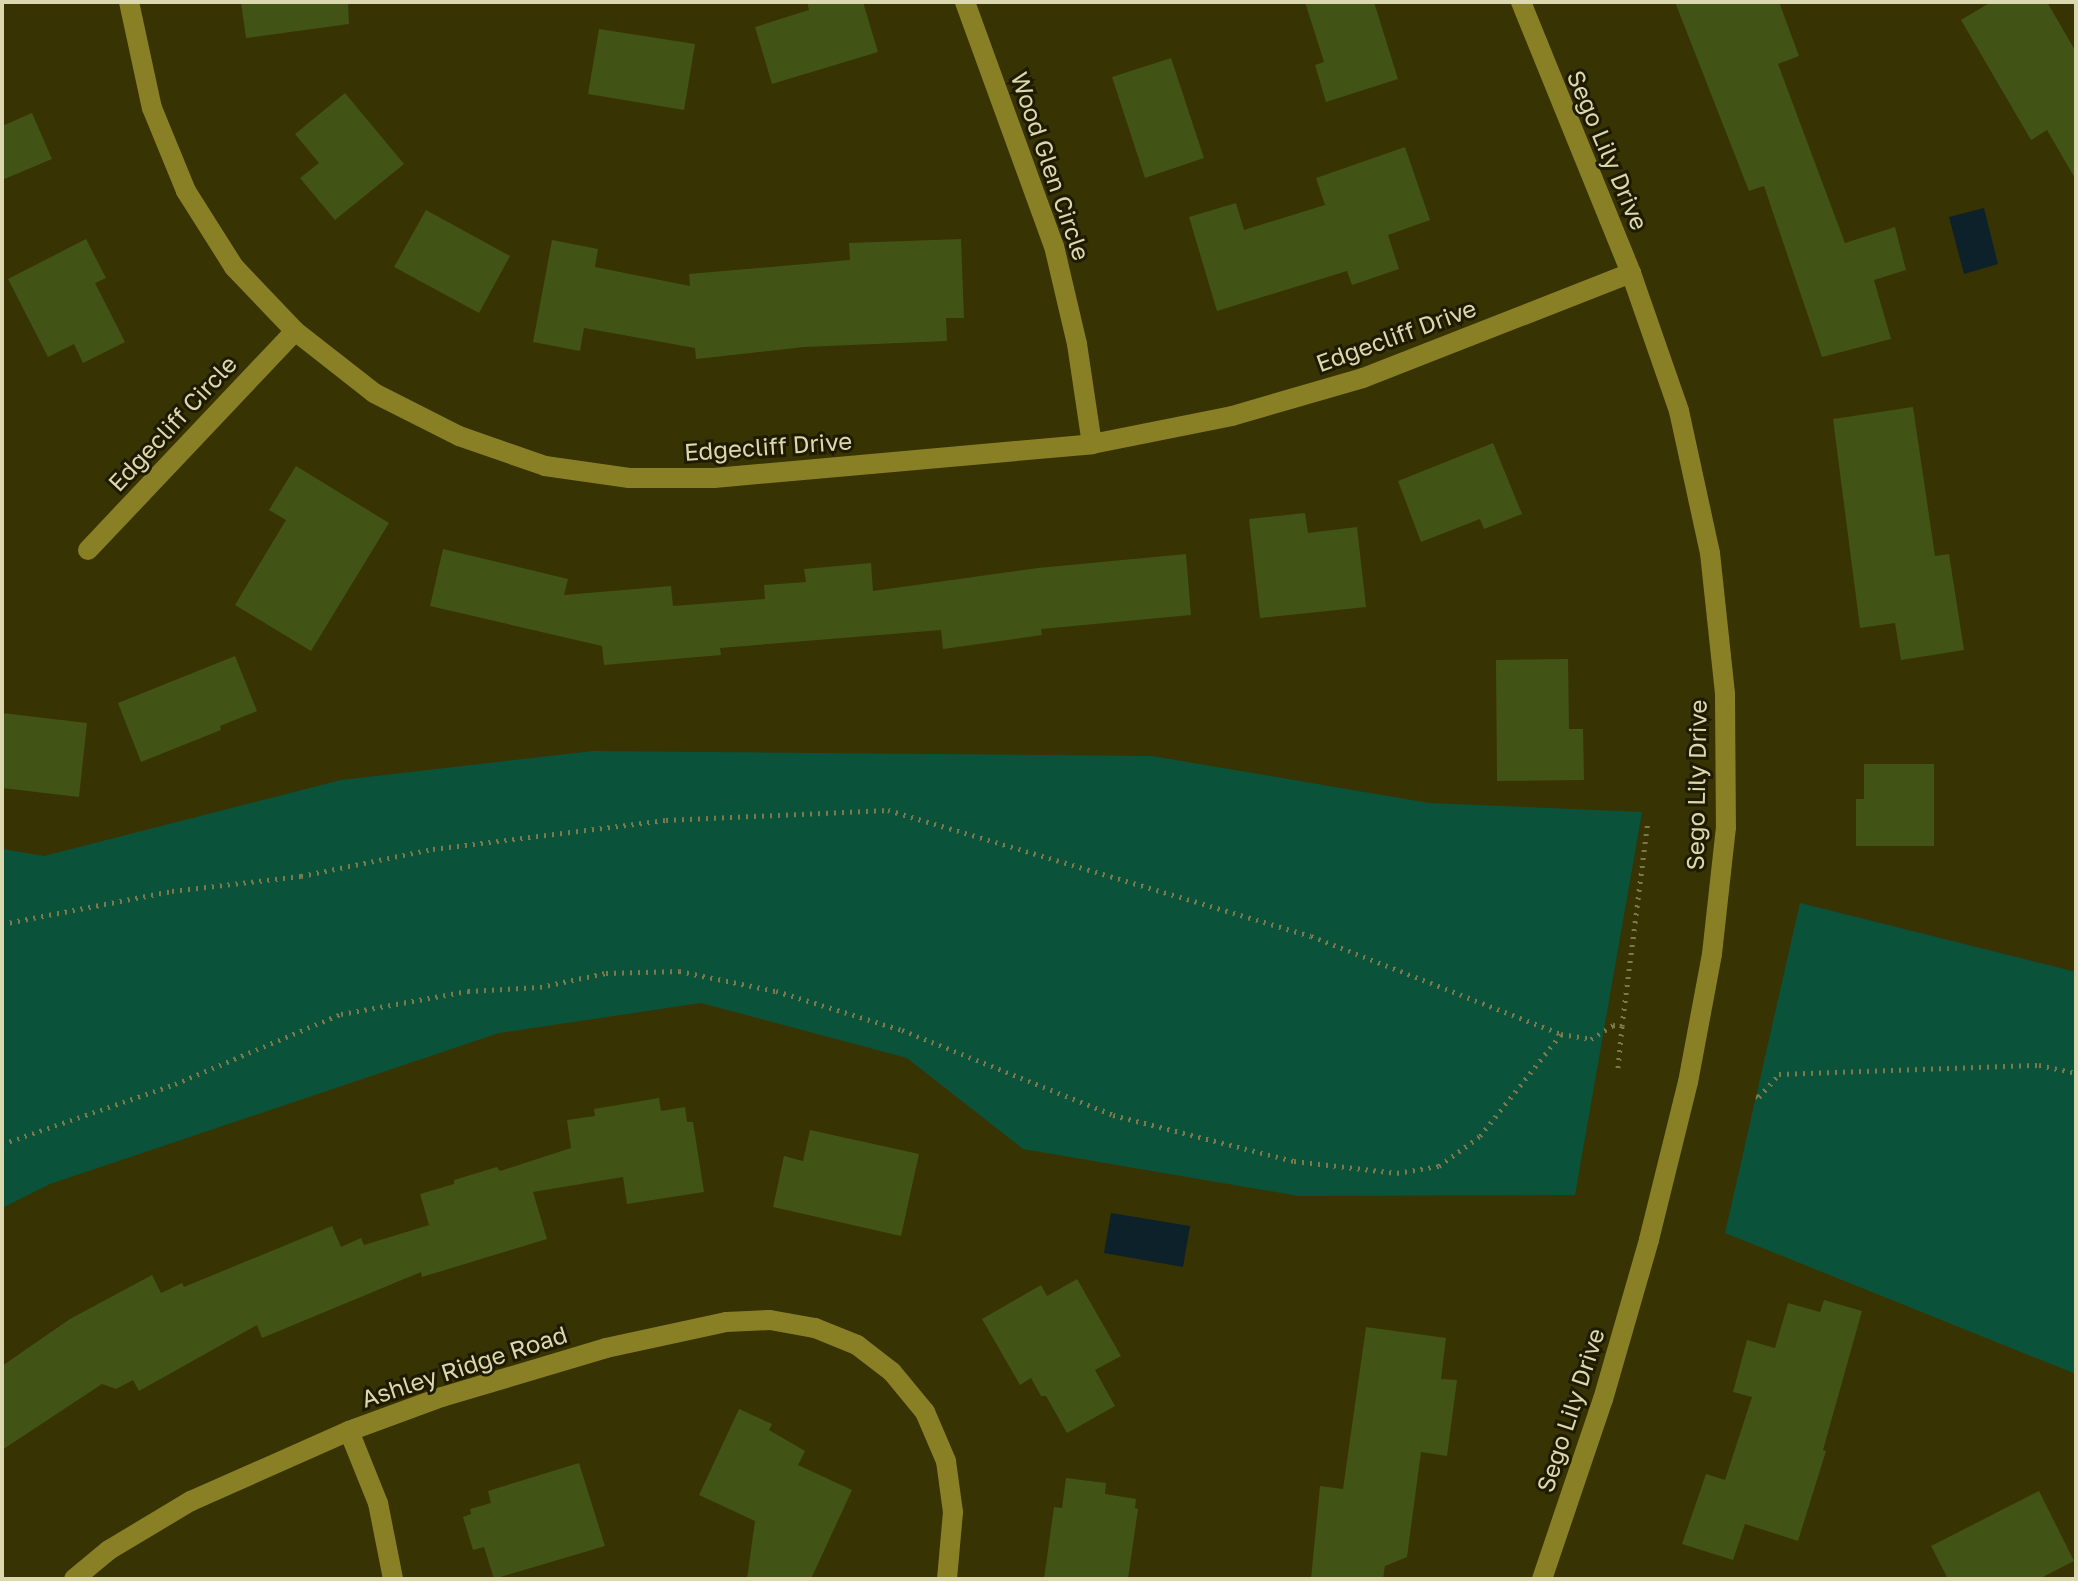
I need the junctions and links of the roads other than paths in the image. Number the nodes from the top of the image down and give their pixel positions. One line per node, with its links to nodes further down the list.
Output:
1 (129, 2): 5 (street, Edgecliff Drive)
2 (965, 2): 6 (street, Wood Glen Circle)
3 (1521, 2): 4 (street, Sego Lily Drive)
4 (1631, 273): 6 (street, Edgecliff Drive); 12 (street, Sego Lily Drive)
5 (295, 331): 6 (street, Edgecliff Drive); 7 (street, Edgecliff Circle)
6 (1092, 444)
7 (88, 550)
8 (349, 1431): 9 (street, Ashley Ridge Road); 10 (street); 11 (street, Ashley Ridge Road)
9 (74, 1579)
10 (393, 1579)
11 (947, 1579)
12 (1542, 1579)

